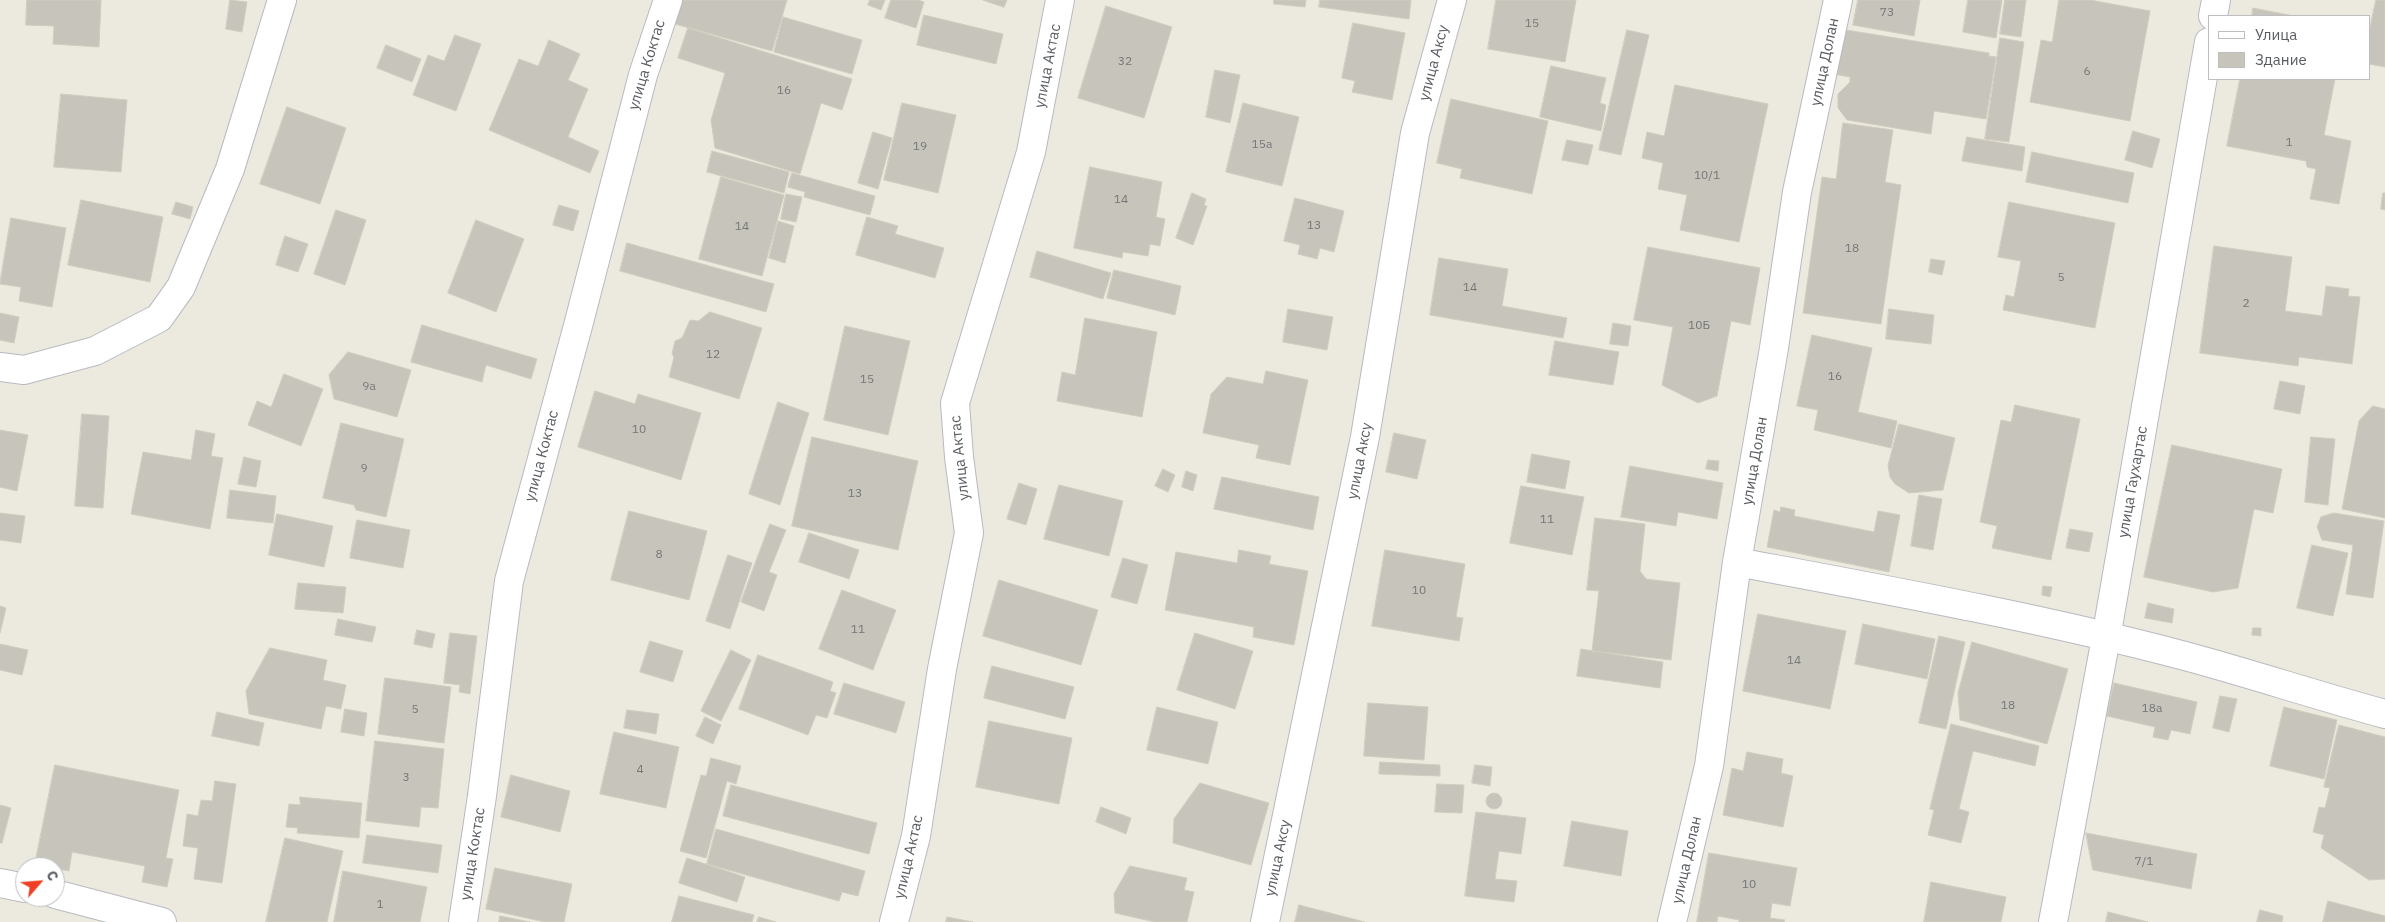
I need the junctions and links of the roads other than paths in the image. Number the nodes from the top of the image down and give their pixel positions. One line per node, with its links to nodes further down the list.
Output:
1 (282, 0): 9 (street)
2 (668, 0): 17 (street, улица Коктас)
3 (1060, 0): 18 (street, улица Актас)
4 (1452, 0): 19 (street, улица Аксу)
5 (1838, 0): 10 (street, улица Долан)
6 (2216, 0): 7 (street)
7 (2213, 15)
8 (2208, 48): 11 (street, улица Гаухартас)
9 (0, 367)
10 (1737, 562): 11 (street); 20 (street, улица Долан)
11 (2106, 638): 12 (street); 21 (street, улица Гаухартас)
12 (2385, 714)
13 (0, 883): 14 (street)
14 (15, 886)
15 (65, 897): 16 (street)
16 (162, 922)
17 (462, 922)
18 (894, 922)
19 (1265, 922)
20 (1672, 922)
21 (2053, 922)

